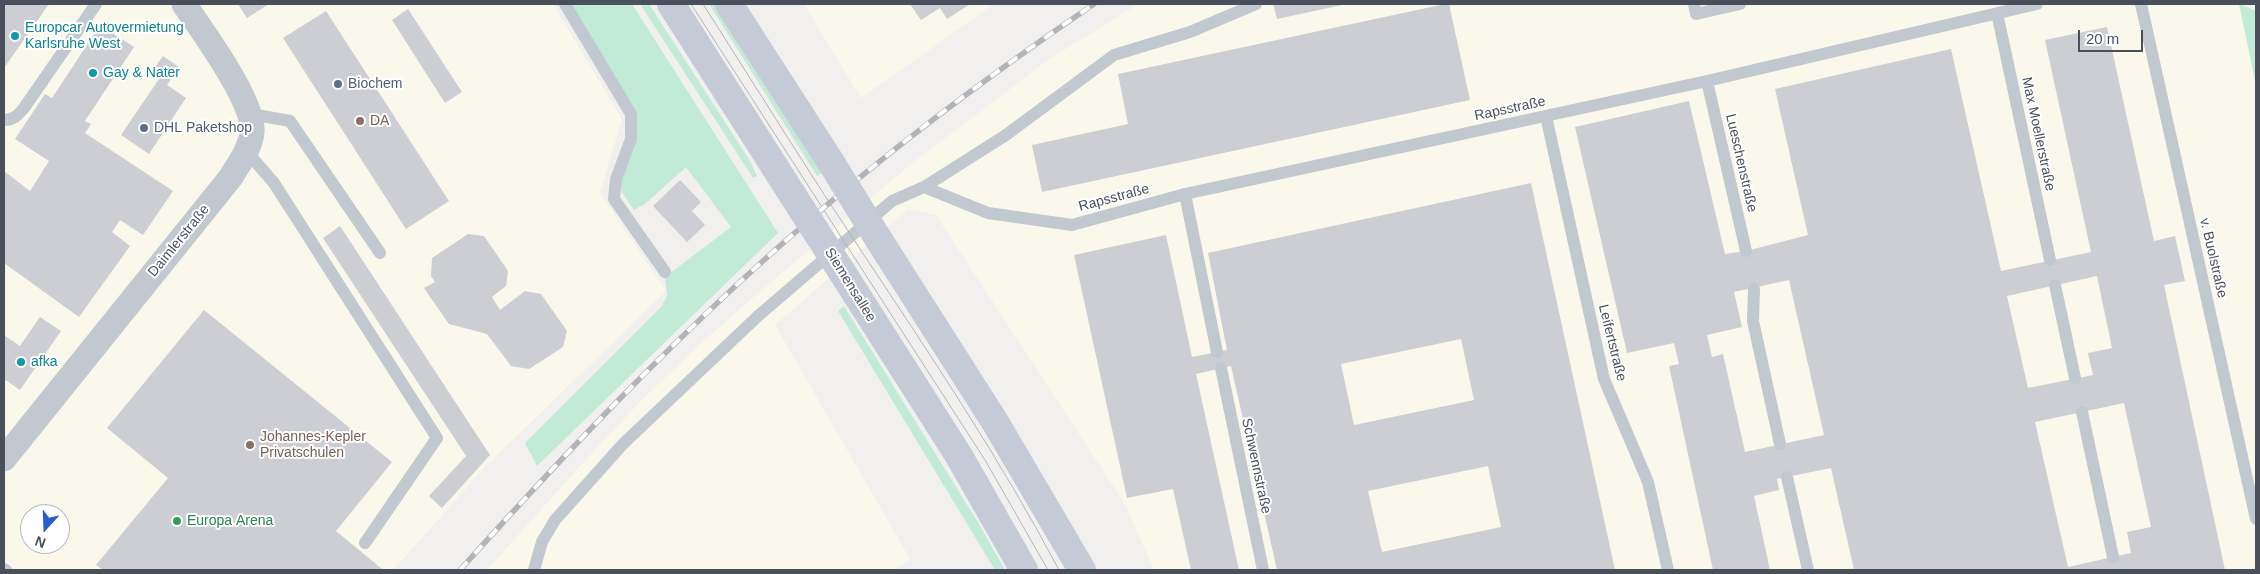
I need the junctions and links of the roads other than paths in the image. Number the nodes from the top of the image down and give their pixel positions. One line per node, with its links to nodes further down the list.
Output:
1 (96, 4): 15 (lane)
2 (184, 4): 13 (street, Daimlerstraße)
3 (566, 4): 22 (lane)
4 (671, 4): 36 (main road, Siemensallee, bridge)
5 (729, 4): 37 (main road, bridge)
6 (1256, 4): 17 (lane)
7 (1694, 4): 8 (lane)
8 (1740, 4)
9 (2038, 4): 11 (lane, Rapsstraße)
10 (2141, 4): 32 (lane, v. Buolstraße)
11 (1997, 13): 12 (lane, Rapsstraße); 21 (lane, Max Moellerstraße)
12 (1707, 81): 14 (lane, Rapsstraße); 19 (lane, Lueschenstraße)
13 (251, 114): 16 (street, Daimlerstraße); 20 (lane)
14 (1546, 116): 18 (lane, Rapsstraße); 39 (lane, Leifertstraße)
15 (4, 120)
16 (247, 152): 30 (street, Daimlerstraße); 33 (lane)
17 (924, 187): 18 (lane, Rapsstraße); 35 (lane)
18 (1184, 194): 25 (lane)
19 (1746, 251)
20 (380, 253)
21 (2050, 260)
22 (665, 272)
23 (2055, 285): 27 (lane)
24 (1754, 289): 29 (lane)
25 (1216, 352)
26 (1221, 368): 38 (lane, Schwennstraße)
27 (2075, 378)
28 (2082, 412): 34 (lane)
29 (1780, 444)
30 (4, 460)
31 (1787, 477): 40 (lane)
32 (2256, 519)
33 (365, 543)
34 (2113, 557)
35 (534, 570)
36 (1024, 570)
37 (1082, 570)
38 (1263, 570)
39 (1668, 570)
40 (1808, 570)

